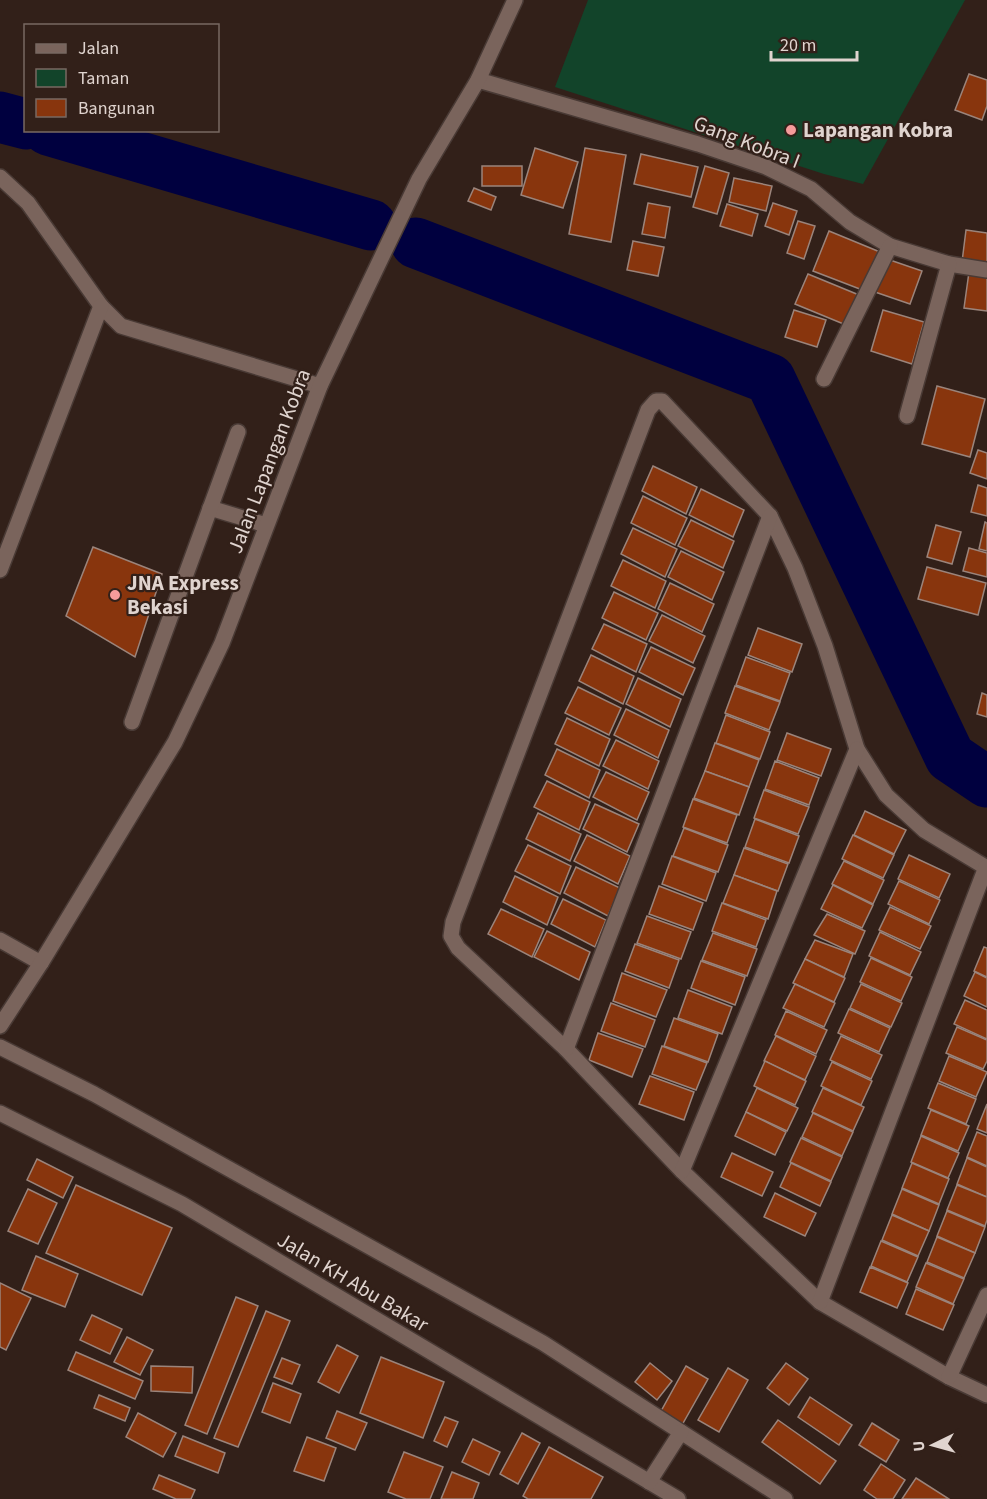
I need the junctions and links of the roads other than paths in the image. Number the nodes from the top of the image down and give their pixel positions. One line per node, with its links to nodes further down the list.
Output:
1 (515, 0): 2 (street, Jalan Lapangan Kobra)
2 (478, 80): 4 (street, Gang Kobra I); 9 (street, Jalan Lapangan Kobra)
3 (0, 177): 7 (street)
4 (890, 246): 5 (street, Gang Kobra I); 8 (street)
5 (949, 264): 6 (street, Gang Kobra I); 10 (street)
6 (987, 270)
7 (101, 306): 9 (street); 15 (street)
8 (824, 379)
9 (320, 386): 14 (street, Jalan Lapangan Kobra)
10 (907, 416)
11 (237, 432): 12 (street)
12 (210, 508): 14 (street); 16 (street)
13 (770, 516): 17 (street); 23 (street); 23 (street)
14 (266, 525): 20 (street, Jalan Lapangan Kobra)
15 (1, 562)
16 (132, 722)
17 (857, 749): 18 (street); 25 (street)
18 (986, 867): 27 (street)
19 (0, 940): 20 (street)
20 (41, 963): 21 (street, Jalan Lapangan Kobra)
21 (0, 1026)
22 (0, 1047): 30 (street)
23 (566, 1049): 25 (street)
24 (0, 1113): 31 (street, Jalan KH Abu Bakar)
25 (682, 1171): 27 (street)
26 (987, 1295): 28 (street)
27 (820, 1302): 28 (street)
28 (949, 1377): 29 (street)
29 (987, 1395)
30 (681, 1432): 31 (street); 33 (street)
31 (649, 1482): 32 (street, Jalan KH Abu Bakar)
32 (678, 1499)
33 (785, 1499)

